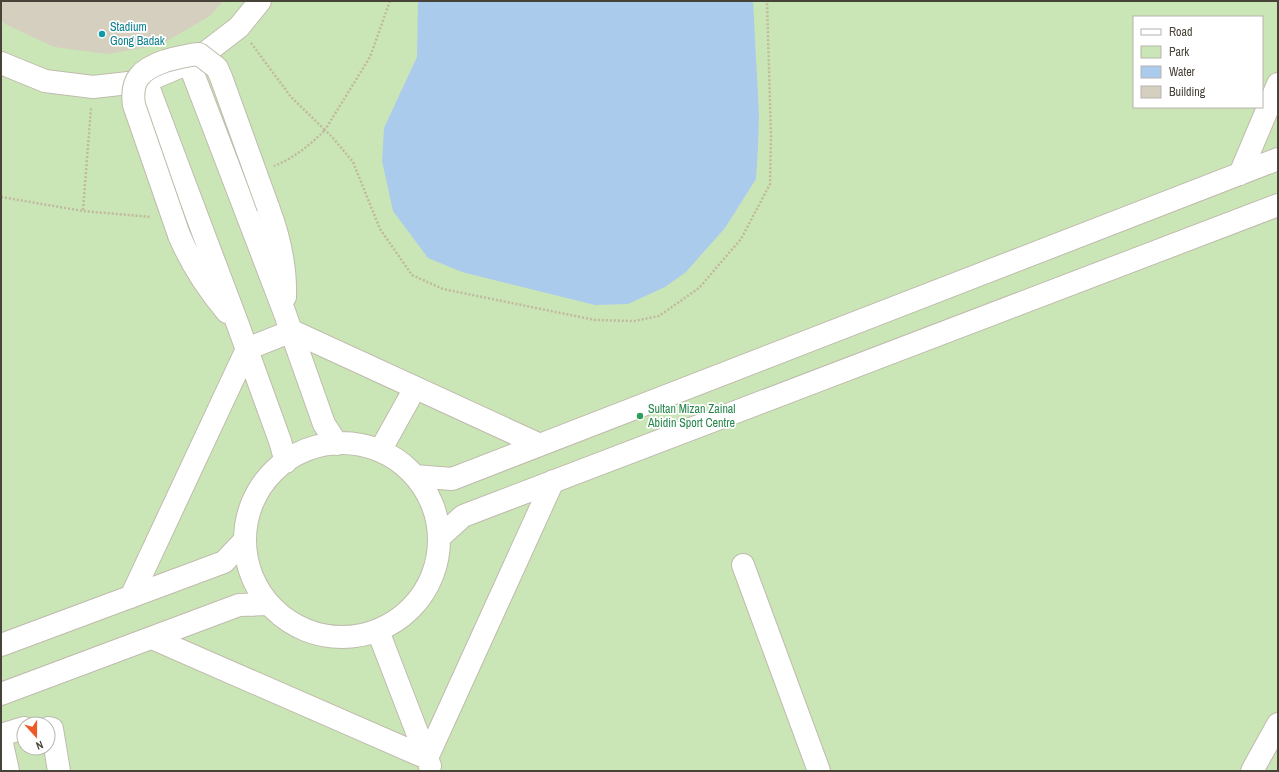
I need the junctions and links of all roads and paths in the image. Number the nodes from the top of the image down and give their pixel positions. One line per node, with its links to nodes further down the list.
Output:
1 (260, 1): 4 (street)
2 (390, 1): 10 (path)
3 (767, 1): 10 (path)
4 (239, 27): 6 (street); 10 (path)
5 (1, 63): 9 (street)
6 (189, 63): 7 (street); 20 (street)
7 (146, 80): 9 (street); 21 (street)
8 (1278, 84): 13 (street)
9 (93, 87): 16 (path)
10 (325, 130): 12 (path)
11 (1278, 159): 13 (street)
12 (256, 172): 19 (street, bridge); 20 (street, bridge)
13 (1240, 174): 26 (street)
14 (1, 197): 16 (path)
15 (1278, 205): 17 (street)
16 (83, 211): 19 (path)
17 (1256, 214): 18 (street); 30 (street)
18 (1278, 224)
19 (176, 227): 21 (street)
20 (284, 311): 22 (street)
21 (238, 325): 23 (street)
22 (292, 331): 23 (street); 24 (street); 25 (street)
23 (247, 349): 28 (street); 34 (street)
24 (415, 388): 26 (street); 27 (street)
25 (337, 444): 27 (street); 28 (street)
26 (540, 445): 29 (street)
27 (380, 451): 29 (street)
28 (286, 462): 32 (street)
29 (415, 476): 31 (street)
30 (553, 481): 31 (street); 45 (street)
31 (440, 537): 36 (street)
32 (245, 540): 34 (street); 35 (street)
33 (743, 565): 48 (street)
34 (131, 597): 38 (street)
35 (268, 604): 36 (street); 37 (street)
36 (378, 631): 45 (street)
37 (152, 638): 39 (street); 45 (street)
38 (1, 645)
39 (1, 694)
40 (1278, 724): 49 (street)
41 (16, 731): 42 (street)
42 (1, 736)
43 (1, 740): 46 (street)
44 (56, 753): 47 (street)
45 (429, 764)
46 (8, 771)
47 (59, 771)
48 (819, 771)
49 (1252, 771)

